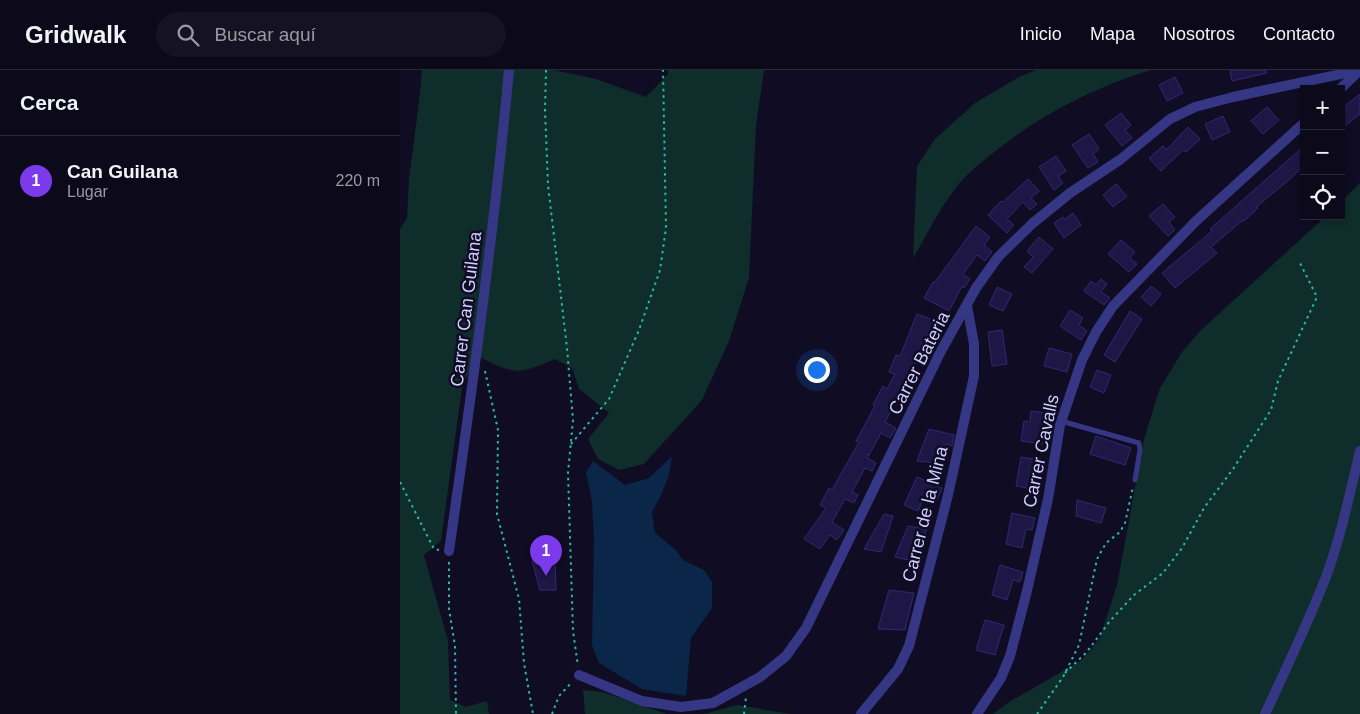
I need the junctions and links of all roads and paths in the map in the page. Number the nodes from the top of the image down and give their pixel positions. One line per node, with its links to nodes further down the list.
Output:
1 (509, 70): 15 (street, Carrer Can Guilana)
2 (546, 70): 11 (path)
3 (663, 70): 11 (path)
4 (1360, 70): 5 (street); 8 (street, Carrer Bateria)
5 (1344, 85)
6 (1300, 127): 10 (street, Carrer Cavalls)
7 (1299, 261): 16 (path)
8 (966, 306): 18 (street, Carrer Bateria); 23 (street, Carrer de la Mina)
9 (485, 371): 20 (path)
10 (1061, 421): 13 (lane); 24 (street, Carrer Cavalls)
11 (571, 444): 17 (path)
12 (1360, 450): 26 (street)
13 (1134, 480): 16 (path)
14 (400, 482): 15 (path)
15 (448, 551): 19 (path)
16 (1065, 673): 25 (path)
17 (579, 675): 18 (street, Carrer Bateria); 21 (path)
18 (744, 686): 22 (path)
19 (456, 714)
20 (533, 714)
21 (552, 714)
22 (744, 714)
23 (861, 714)
24 (977, 714)
25 (1037, 714)
26 (1265, 714)

